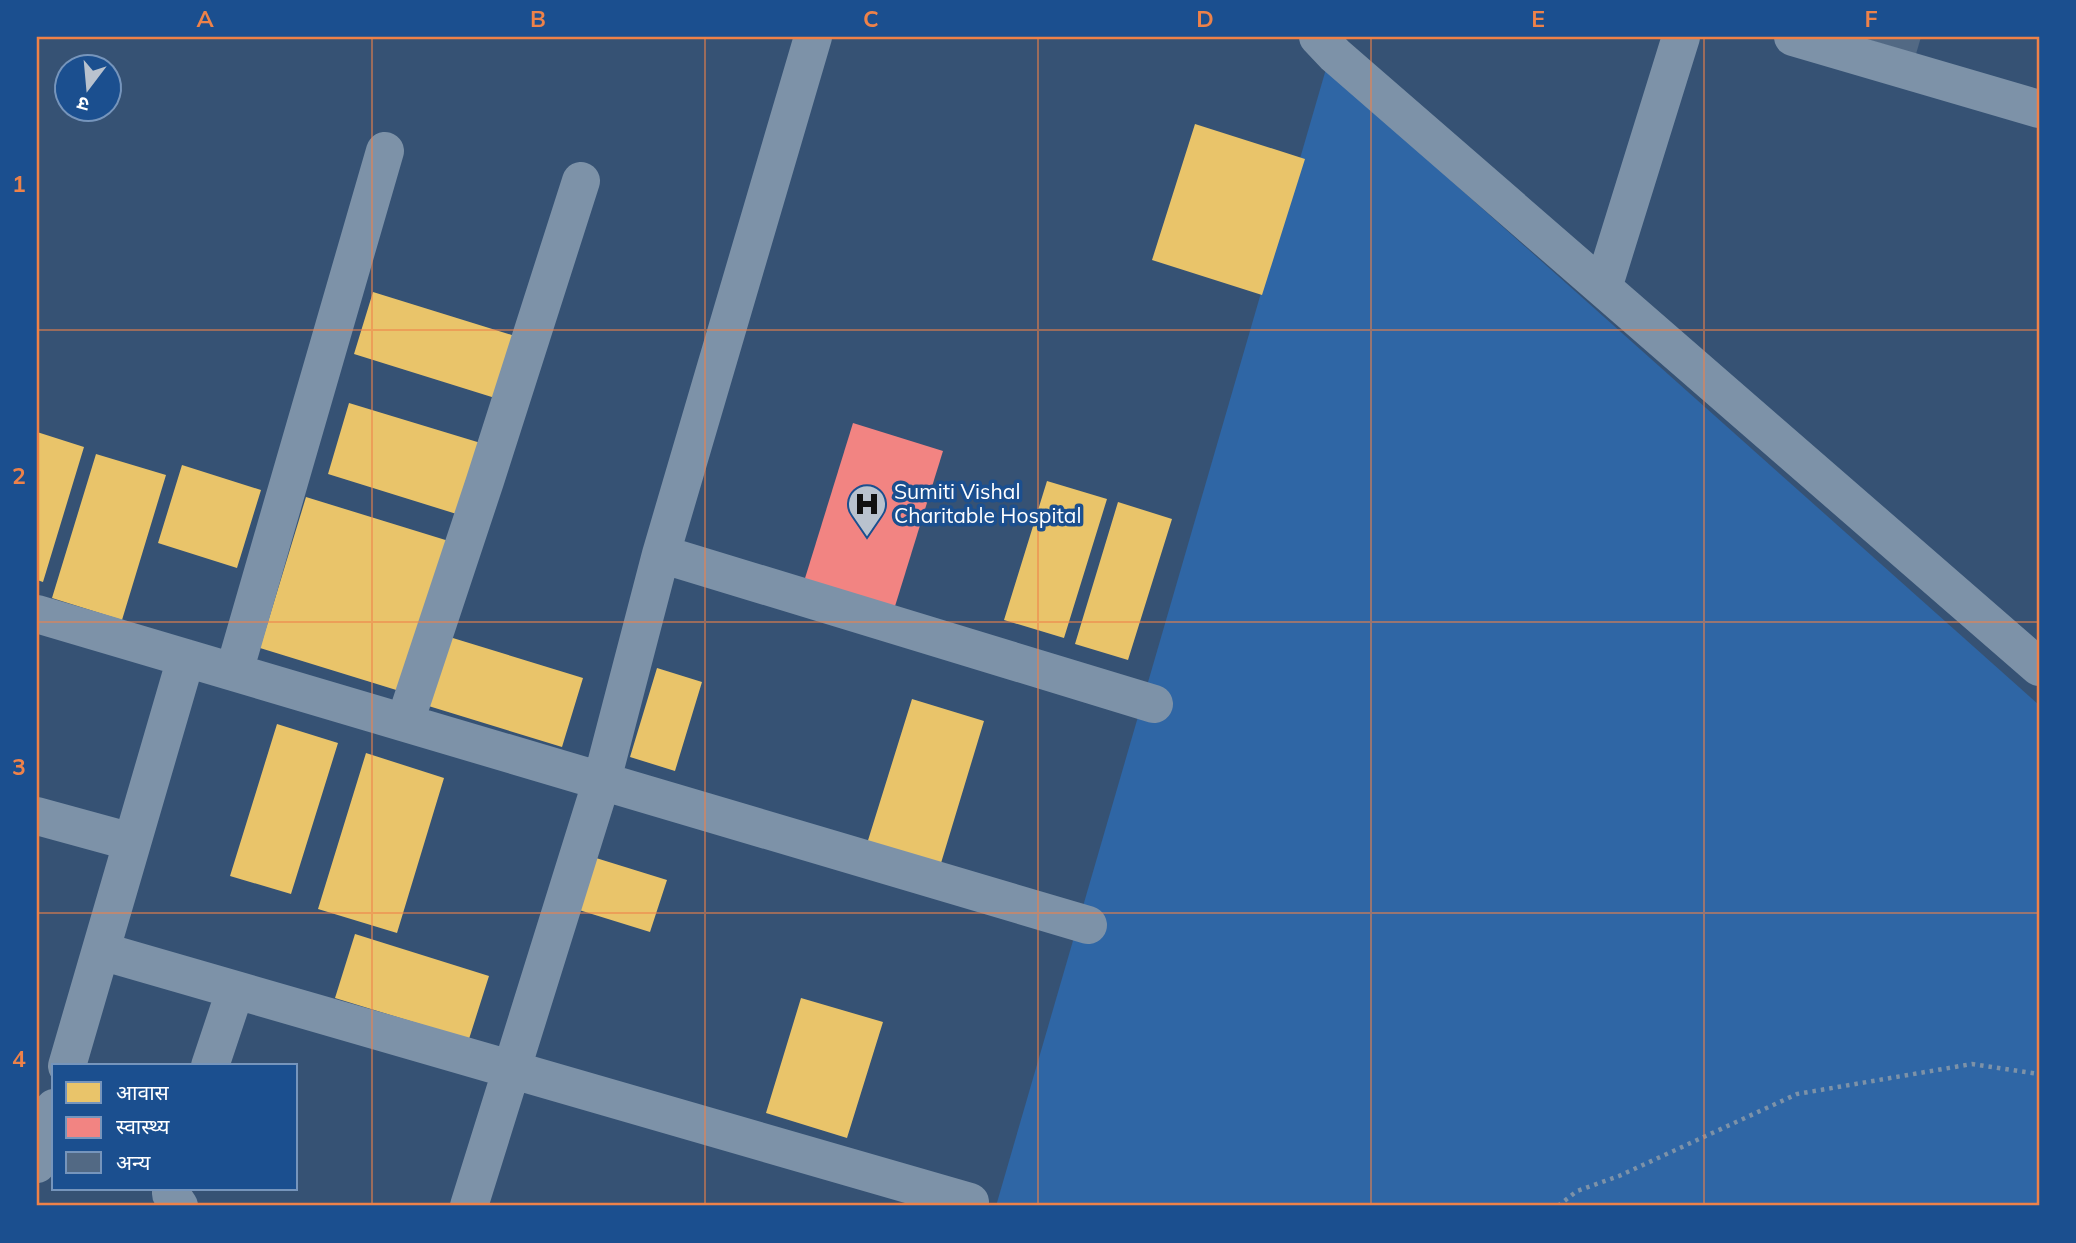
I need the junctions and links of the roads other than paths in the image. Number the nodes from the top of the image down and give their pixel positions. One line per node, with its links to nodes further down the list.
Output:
1 (813, 37): 9 (street)
2 (1318, 37): 8 (street)
3 (1681, 37): 8 (street)
4 (1793, 37): 5 (street)
5 (2039, 109)
6 (385, 151): 13 (street)
7 (581, 181): 15 (street)
8 (1603, 288): 12 (street)
9 (661, 554): 14 (street); 16 (street)
10 (37, 614): 11 (street)
11 (186, 658): 13 (street); 18 (street)
12 (2039, 667)
13 (234, 672): 15 (street)
14 (1154, 704)
15 (405, 722): 16 (street)
16 (602, 780): 19 (street); 24 (street)
17 (37, 816): 18 (street)
18 (132, 842): 20 (street)
19 (1088, 925)
20 (101, 951): 21 (street); 22 (street)
21 (235, 991): 23 (street); 24 (street)
22 (68, 1064)
23 (211, 1064)
24 (512, 1069): 28 (street); 30 (street)
25 (52, 1115): 26 (street)
26 (37, 1164)
27 (171, 1190): 29 (street)
28 (970, 1202)
29 (178, 1206)
30 (469, 1206)

